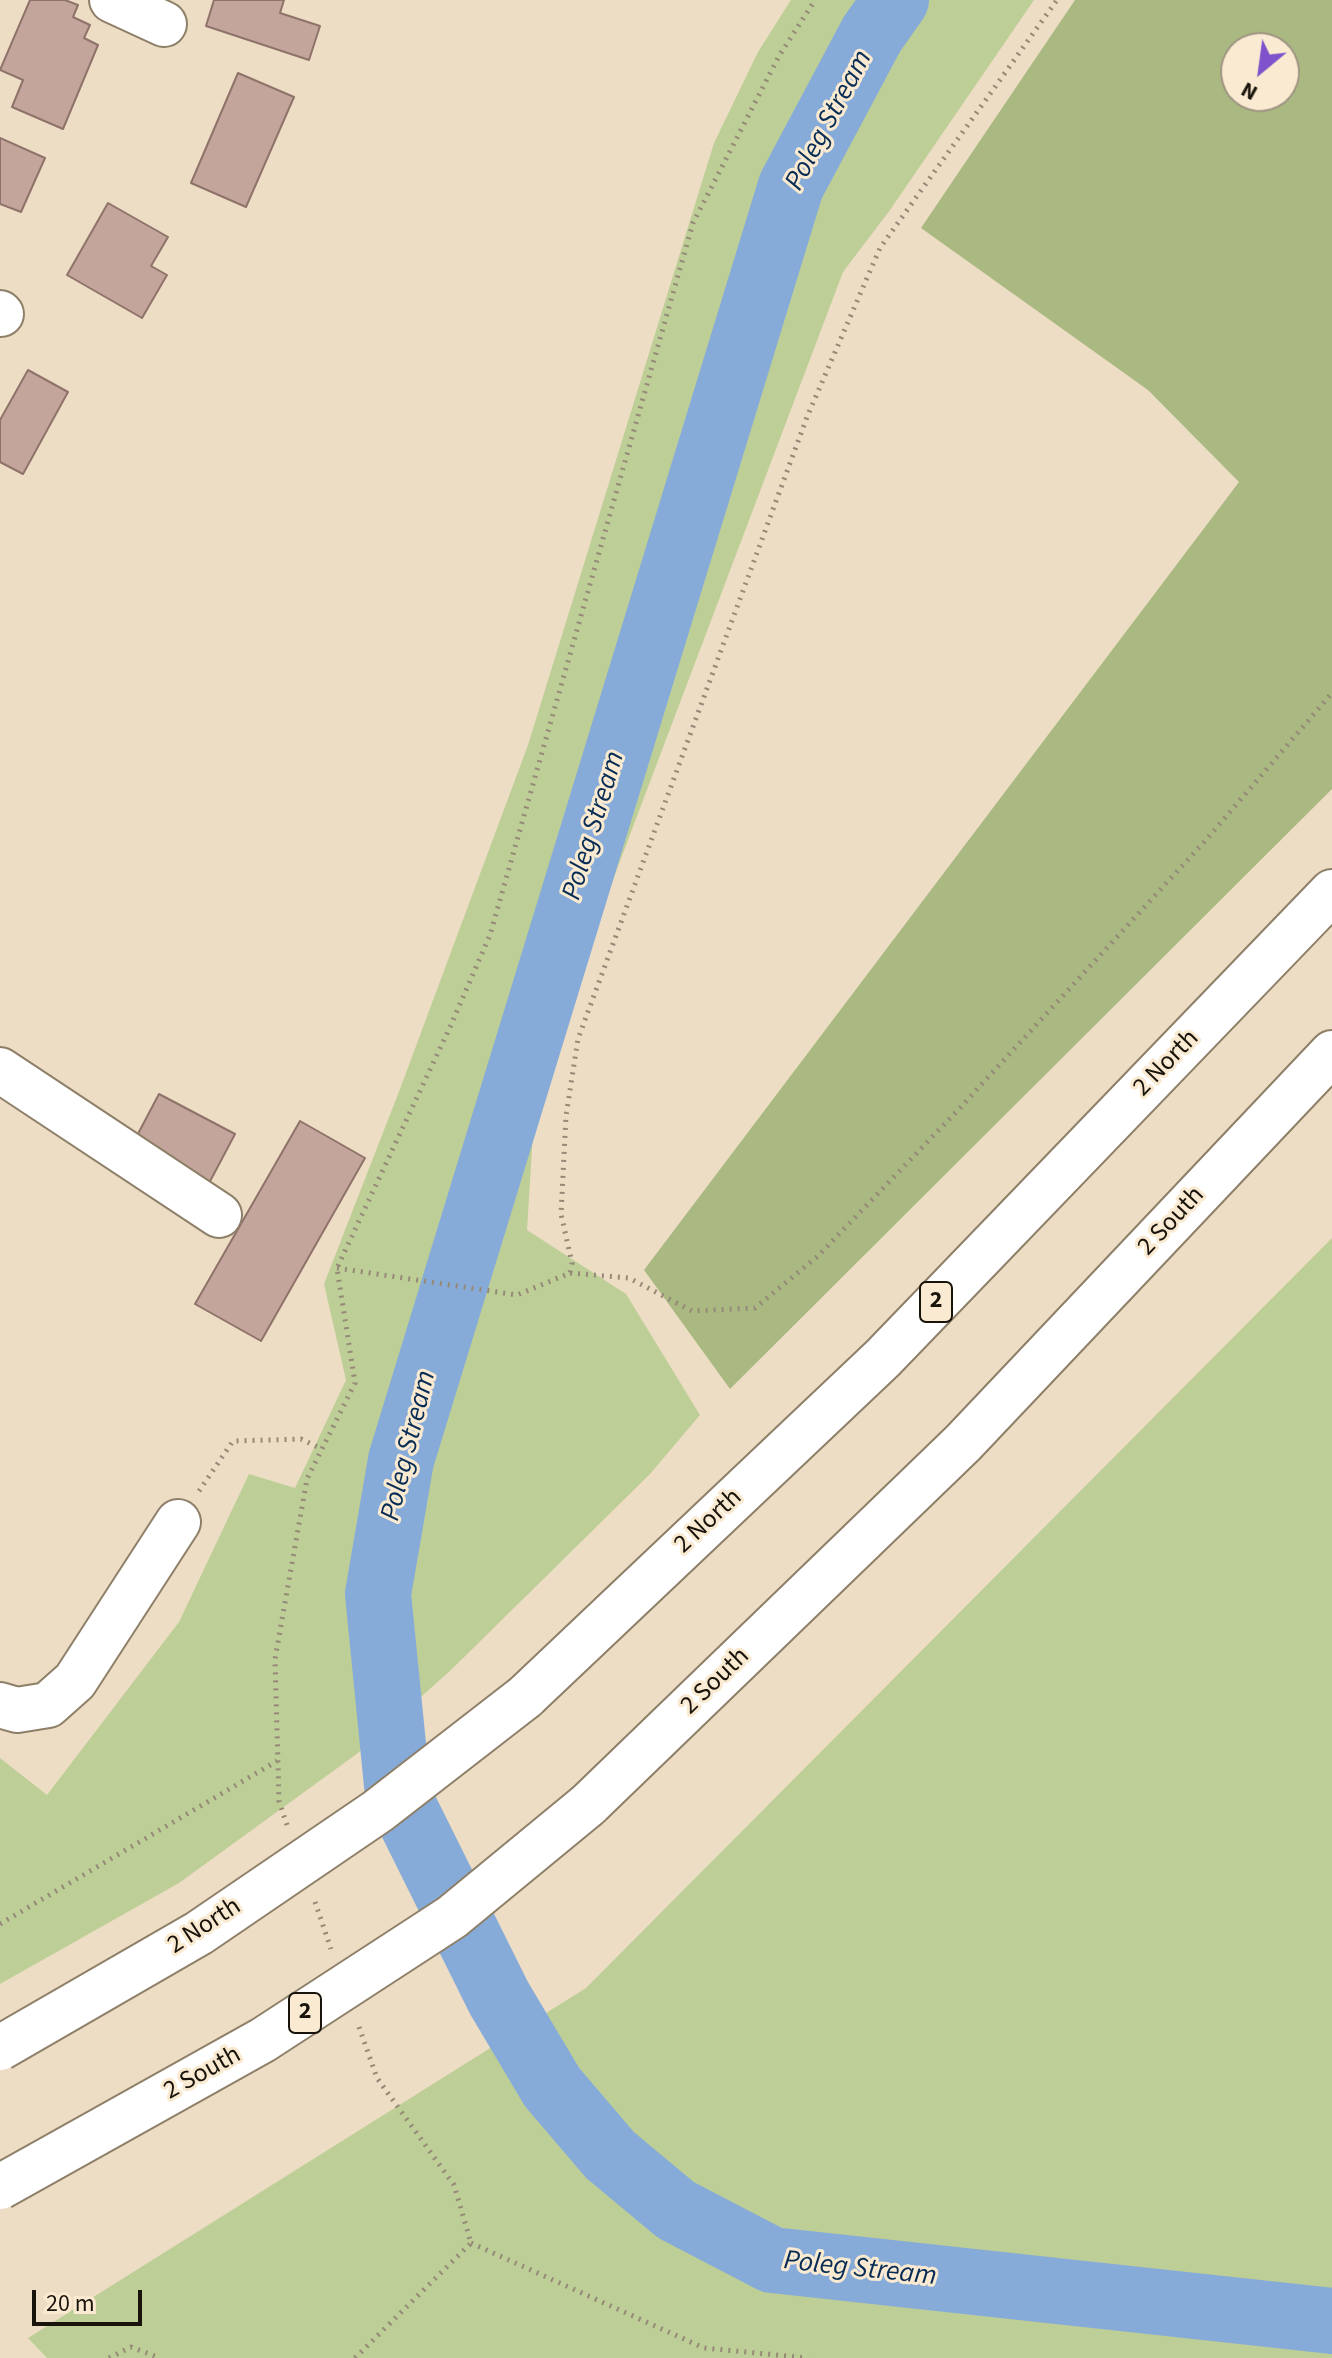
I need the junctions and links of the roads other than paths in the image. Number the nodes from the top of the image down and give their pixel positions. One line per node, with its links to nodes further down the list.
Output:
1 (112, 0): 2 (main road)
2 (164, 24)
3 (1332, 892): 9 (main road, 2 North / 2, bridge)
4 (1332, 1053): 10 (main road, 2 South / 2, bridge)
5 (0, 1070): 6 (main road)
6 (219, 1215)
7 (178, 1522): 8 (main road)
8 (0, 1705)
9 (0, 2048)
10 (0, 2187)

